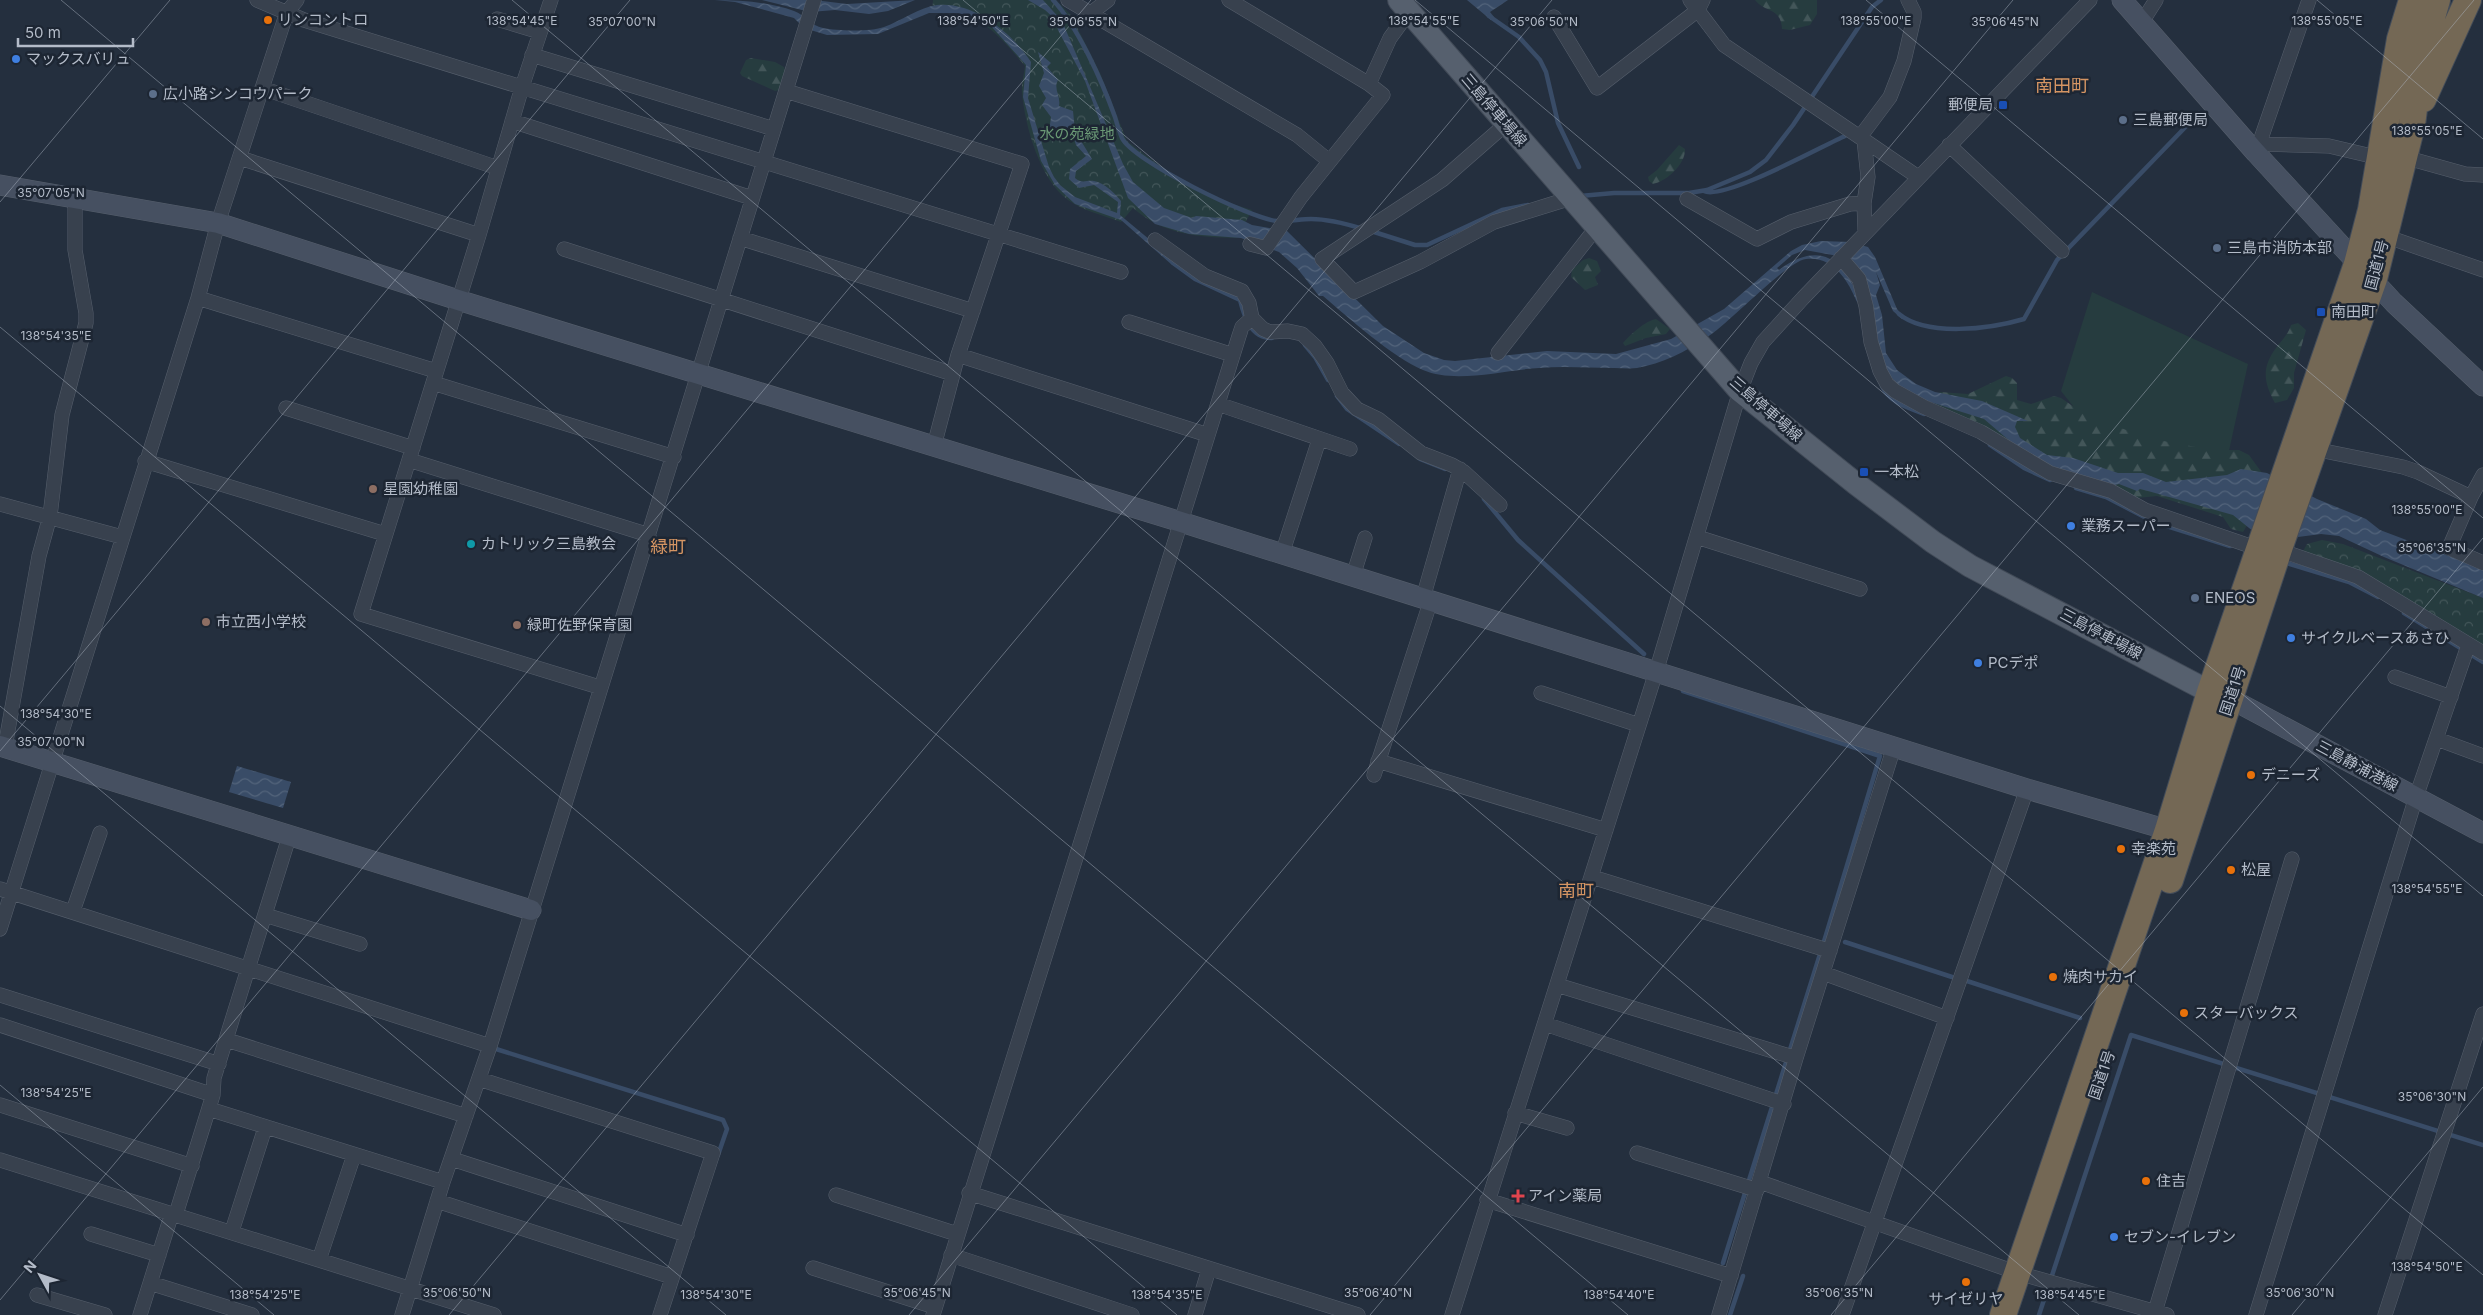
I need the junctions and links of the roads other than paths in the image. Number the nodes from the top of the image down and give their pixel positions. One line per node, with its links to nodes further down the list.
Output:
1 (257, 0): 18 (street)
2 (297, 0): 18 (street)
3 (551, 0): 23 (street)
4 (814, 0): 29 (street)
5 (1068, 0): 19 (street)
6 (1108, 0): 19 (street)
7 (1229, 0): 26 (street)
8 (1908, 0): 34 (street)
9 (2090, 0): 35 (street)
10 (2122, 0): 22 (street)
11 (2156, 0): 22 (street)
12 (2309, 0): 36 (street)
13 (2412, 0): 38 (highway)
14 (2437, 0): 25 (highway, 国道1号)
15 (2468, 0): 32 (highway)
16 (1697, 3): 20 (street); 34 (street)
17 (1404, 6): 26 (street); 31 (main road, 三島停車場線)
18 (286, 12): 27 (street); 28 (street)
19 (1091, 13): 39 (street)
20 (1554, 18)
21 (497, 19): 23 (street)
22 (2142, 22): 36 (street)
23 (540, 32): 24 (street)
24 (532, 55): 27 (street); 33 (street)
25 (2420, 61): 32 (highway, 国道1号); 50 (highway, 国道1号)
26 (1369, 84): 39 (street)
27 (522, 87): 30 (street); 40 (street)
28 (262, 88): 37 (street); 41 (street)
29 (786, 91): 33 (street); 55 (street)
30 (512, 121): 41 (street); 46 (street)
31 (1506, 124): 47 (main road, 三島停車場線); 47 (street)
32 (2412, 125): 38 (highway, 国道1号)
33 (774, 129): 40 (street)
34 (1862, 138): 43 (street); 49 (street)
35 (1949, 145): 43 (street); 61 (street)
36 (2257, 148): 38 (street); 64 (street)
37 (240, 158): 51 (street); 54 (street)
38 (2392, 158): 42 (street); 50 (highway); 56 (highway, 国道1号)
39 (1329, 161): 59 (street)
40 (765, 162): 46 (street); 55 (street)
41 (498, 168): 54 (street)
42 (2483, 175)
43 (1918, 177): 53 (street)
44 (0, 184): 45 (street)
45 (75, 198): 51 (street); 96 (street)
46 (752, 198): 57 (street)
47 (1571, 198): 52 (main road, 三島停車場線)
48 (1687, 199): 49 (street)
49 (1864, 203): 53 (street)
50 (2371, 210): 64 (highway)
51 (218, 223): 66 (street); 68 (street)
52 (1596, 228): 72 (street); 79 (main road, 三島停車場線)
53 (1862, 234): 62 (street)
54 (479, 235): 68 (street)
55 (999, 236): 65 (street); 69 (street)
56 (2385, 236): 63 (street); 64 (highway, 国道1号)
57 (740, 238): 67 (street); 69 (street)
58 (1155, 240): 70 (street)
59 (1250, 244)
60 (564, 249): 67 (street)
61 (2062, 250)
62 (1841, 258): 79 (street); 103 (street)
63 (2483, 270)
64 (2366, 271): 78 (street); 85 (highway, 国道1号); 92 (highway)
65 (1121, 272)
66 (198, 298): 77 (street); 89 (street)
67 (721, 299): 75 (street); 76 (street)
68 (458, 300): 75 (street); 77 (street)
69 (973, 311): 73 (street)
70 (1252, 318): 74 (street); 90 (street)
71 (1129, 322): 74 (street)
72 (1498, 353)
73 (958, 355): 76 (street); 82 (street)
74 (1233, 355): 80 (street)
75 (698, 373): 84 (street); 88 (street)
76 (953, 374): 84 (street)
77 (434, 377): 87 (street); 88 (street)
78 (2483, 386)
79 (1740, 390): 101 (street); 115 (main road, 三島停車場線)
80 (1218, 404): 82 (street); 83 (street)
81 (286, 408): 87 (street)
82 (1208, 435): 97 (street)
83 (1319, 440): 86 (street); 104 (street)
84 (934, 446): 97 (street)
85 (2314, 449): 92 (highway, 国道1号); 93 (street)
86 (1350, 450)
87 (411, 454): 98 (street); 99 (street)
88 (674, 457): 99 (street)
89 (145, 461): 98 (street); 100 (street)
90 (1460, 469): 95 (street); 108 (street)
91 (2483, 475): 93 (street)
92 (2293, 482): 103 (highway, 国道1号)
93 (2471, 497): 105 (street)
94 (0, 504): 96 (street)
95 (1500, 505)
96 (50, 516): 100 (street); 119 (street)
97 (1181, 522): 104 (street); 167 (street)
98 (385, 534): 113 (street)
99 (649, 534): 113 (street)
100 (122, 537): 122 (street)
101 (1697, 537): 107 (street); 111 (street)
102 (1365, 538): 106 (street)
103 (2271, 543): 109 (street); 115 (highway, 国道1号)
104 (1282, 554): 106 (street)
105 (2483, 563)
106 (1353, 576): 108 (street)
107 (1860, 589)
108 (1427, 599): 111 (street); 125 (street)
109 (2468, 646): 110 (street); 116 (street)
110 (2483, 654)
111 (1656, 672): 117 (street); 120 (street)
112 (2395, 677): 116 (street)
113 (599, 687): 133 (street)
114 (1541, 693): 117 (street)
115 (2221, 695): 124 (street, 三島静浦港線); 127 (highway, 国道1号)
116 (2452, 696): 118 (street)
117 (1639, 725): 125 (street)
118 (2437, 739): 121 (street); 124 (street)
119 (2, 747): 122 (street)
120 (1894, 747): 123 (street); 138 (street)
121 (2483, 756)
122 (54, 761): 129 (street); 132 (street)
123 (2027, 789): 127 (street); 144 (street)
124 (2416, 798): 128 (street, 三島静浦港線); 204 (street)
125 (1606, 830): 131 (street)
126 (100, 833): 134 (street)
127 (2177, 833): 182 (highway, 国道1号)
128 (2483, 833)
129 (290, 834): 133 (street); 135 (street)
130 (2292, 860): 189 (street)
131 (1592, 877): 138 (street); 141 (street)
132 (6, 890): 134 (street); 136 (street)
133 (531, 910): 148 (street)
134 (73, 912): 139 (street)
135 (265, 915): 137 (street); 139 (street)
136 (0, 929)
137 (360, 944)
138 (1830, 950): 140 (street)
139 (249, 968): 147 (street); 148 (street)
140 (1823, 973): 144 (street); 149 (street)
141 (1557, 985): 145 (street); 149 (street)
142 (0, 995): 150 (street)
143 (2483, 1014): 205 (street)
144 (1947, 1018): 172 (street)
145 (1545, 1024): 153 (street); 156 (street)
146 (0, 1025): 152 (street)
147 (226, 1040): 150 (street); 157 (street)
148 (490, 1046): 151 (street)
149 (1796, 1058): 153 (street)
150 (219, 1064): 152 (street)
151 (479, 1079): 157 (street); 176 (street)
152 (213, 1095): 155 (street)
153 (1784, 1104): 166 (street)
154 (0, 1105): 164 (street)
155 (209, 1109): 158 (street); 164 (street)
156 (1515, 1113): 159 (street); 169 (street)
157 (466, 1116): 162 (street)
158 (265, 1128): 161 (street); 173 (street)
159 (1567, 1128)
160 (1637, 1152): 166 (street)
161 (354, 1155): 165 (street); 179 (street)
162 (452, 1159): 165 (street); 176 (street)
163 (0, 1160): 171 (street)
164 (192, 1166): 171 (street)
165 (443, 1182): 170 (street)
166 (1759, 1186): 172 (street); 183 (street)
167 (969, 1193): 175 (street); 181 (street)
168 (836, 1195): 175 (street)
169 (1487, 1200): 183 (street); 199 (street)
170 (437, 1201): 184 (street); 186 (street)
171 (174, 1214): 173 (street); 177 (street)
172 (1875, 1222): 182 (street); 201 (street)
173 (232, 1231): 179 (street)
174 (91, 1234): 177 (street)
175 (957, 1234): 178 (street)
176 (687, 1235): 184 (street)
177 (159, 1255): 185 (street)
178 (951, 1255): 188 (street); 196 (street)
179 (320, 1260): 186 (street)
180 (813, 1268): 188 (street)
181 (1209, 1269): 197 (street); 198 (street)
182 (2024, 1274): 189 (street); 202 (highway, 国道1号); 203 (highway, 国道1号)
183 (1731, 1276): 200 (street)
184 (672, 1277): 195 (street)
185 (150, 1283): 191 (street); 192 (street)
186 (410, 1288): 193 (street); 194 (street)
187 (37, 1295): 190 (street)
188 (934, 1311)
189 (2159, 1314)
190 (105, 1315)
191 (140, 1315)
192 (252, 1315)
193 (402, 1315)
194 (494, 1315)
195 (660, 1315)
196 (1132, 1315)
197 (1195, 1315)
198 (1358, 1315)
199 (1452, 1315)
200 (1719, 1315)
201 (1842, 1315)
202 (2003, 1315)
203 (2019, 1315)
204 (2256, 1315)
205 (2386, 1315)

